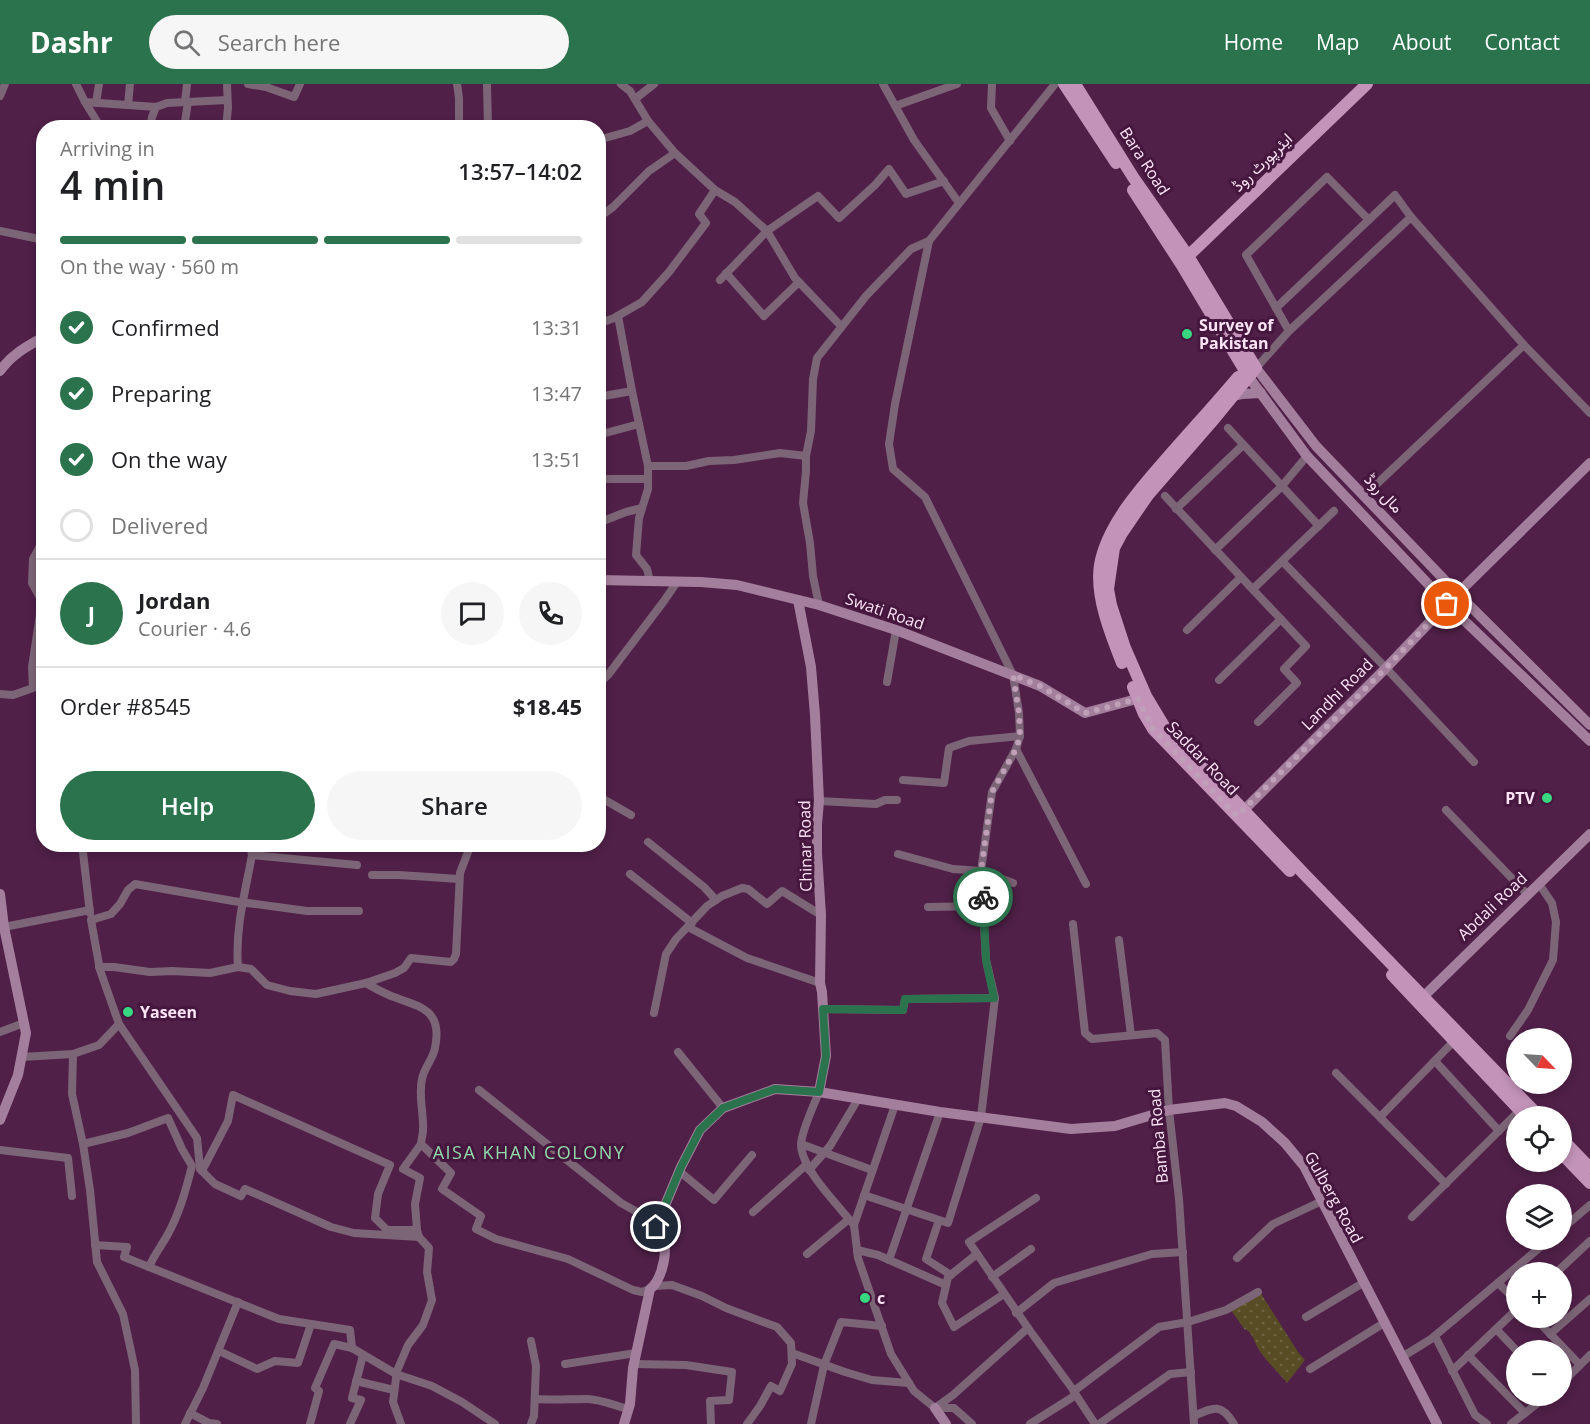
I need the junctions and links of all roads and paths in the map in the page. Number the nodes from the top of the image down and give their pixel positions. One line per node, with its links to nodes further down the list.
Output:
1 (4, 84): 21 (street)
2 (76, 84): 24 (street)
3 (99, 84): 26 (street)
4 (130, 84): 27 (street)
5 (187, 84): 25 (street)
6 (227, 84): 23 (street)
7 (248, 84): 20 (street)
8 (300, 84): 20 (street)
9 (457, 84): 34 (street)
10 (487, 84): 35 (street)
11 (621, 84): 22 (street)
12 (654, 84): 22 (street)
13 (883, 84): 28 (street)
14 (957, 84): 28 (street)
15 (992, 84): 38 (street)
16 (1055, 84): 38 (street)
17 (1064, 84): 50 (main road)
18 (1074, 84): 50 (main road, Bara Road)
19 (1366, 84): 50 (main road, ایئرپورٹ روڈ)
20 (269, 86)
21 (0, 96)
22 (635, 99): 36 (street)
23 (227, 100): 25 (street); 33 (street)
24 (85, 102): 26 (street); 30 (street)
25 (186, 102): 29 (street); 32 (street)
26 (96, 103): 27 (street)
27 (128, 105): 29 (street)
28 (895, 106): 40 (street)
29 (156, 107): 31 (street)
30 (96, 120)
31 (151, 120)
32 (185, 120)
33 (227, 120)
34 (459, 120)
35 (488, 120)
36 (648, 121): 37 (street); 39 (street)
37 (606, 138)
38 (1010, 141): 42 (street)
39 (675, 153): 41 (street); 43 (street)
40 (944, 181): 42 (street); 47 (street)
41 (715, 190): 47 (street); 53 (street)
42 (959, 203): 49 (street)
43 (606, 212)
44 (1411, 217): 45 (street); 56 (street); 58 (street)
45 (1369, 220): 52 (street); 52 (street)
46 (0, 231): 48 (street)
47 (767, 231): 51 (street); 51 (street)
48 (36, 238)
49 (929, 241): 55 (street); 103 (street)
50 (1185, 260): 59 (main road); 60 (main road, مال روڈ)
51 (799, 282): 55 (street)
52 (1276, 308): 56 (street)
53 (618, 316): 54 (street); 62 (street)
54 (606, 321)
55 (841, 326): 71 (street)
56 (1290, 331): 60 (street)
57 (36, 341): 61 (street)
58 (1524, 345): 66 (street); 79 (street)
59 (1237, 356): 60 (main road); 64 (main road)
60 (1250, 369): 63 (street, مال روڈ); 64 (main road, Saddar Road); 79 (street, مال روڈ)
61 (0, 371)
62 (632, 391): 65 (street); 67 (street)
63 (1261, 393): 64 (street); 72 (street, مال روڈ)
64 (1228, 394): 108 (main road, Saddar Road)
65 (606, 396)
66 (1590, 413)
67 (639, 424): 69 (street); 74 (street)
68 (1228, 428): 70 (street)
69 (606, 433)
70 (1243, 445): 77 (street); 81 (street)
71 (806, 456): 74 (street); 97 (street)
72 (1307, 456): 77 (street); 96 (street, مال روڈ)
73 (1590, 463): 94 (street, Landhi Road)
74 (648, 466): 75 (street)
75 (648, 478): 76 (street); 80 (street)
76 (606, 479)
77 (1281, 486): 84 (street); 85 (street)
78 (1165, 496): 81 (street)
79 (1364, 496): 94 (street, مال روڈ)
80 (642, 508): 83 (street); 90 (street)
81 (1176, 509): 85 (street)
82 (1334, 511): 84 (street)
83 (606, 520)
84 (1319, 526): 87 (street)
85 (1215, 549): 88 (street)
86 (36, 554): 93 (street)
87 (1282, 561): 92 (street); 102 (street)
88 (1241, 577): 92 (street); 100 (street)
89 (606, 580): 90 (street, Swati Road)
90 (650, 581): 91 (street, Swati Road)
91 (677, 582): 95 (street, Swati Road); 104 (street)
92 (1253, 589): 98 (street)
93 (36, 590)
94 (1458, 594): 96 (street, Landhi Road); 110 (street, مال روڈ)
95 (798, 600): 97 (street, Swati Road); 118 (street, Chinar Road)
96 (1447, 604): 102 (street, Landhi Road); 112 (street, مال روڈ)
97 (819, 605): 99 (street, Swati Road)
98 (1281, 619): 105 (street); 109 (street)
99 (896, 630): 103 (street, Swati Road); 106 (street)
100 (1187, 630)
101 (36, 641): 107 (street)
102 (1386, 668): 114 (street); 120 (street, Landhi Road)
103 (1013, 675): 108 (street, Swati Road); 111 (street)
104 (606, 677)
105 (1218, 680)
106 (887, 682)
107 (0, 694)
108 (1142, 698): 120 (main road, Saddar Road)
109 (1258, 722)
110 (1590, 725)
111 (1020, 736): 113 (street); 115 (street)
112 (1590, 741)
113 (1016, 749): 130 (street); 135 (street)
114 (1474, 762)
115 (903, 780)
116 (606, 800): 121 (street)
117 (897, 800): 118 (street)
118 (819, 801): 145 (street, Chinar Road)
119 (1446, 810): 138 (street)
120 (1240, 813): 156 (main road, Saddar Road)
121 (631, 815)
122 (1590, 834): 136 (street, Abdali Road)
123 (648, 842): 139 (street)
124 (82, 852): 143 (street)
125 (251, 852): 128 (street)
126 (468, 852): 133 (street)
127 (898, 854): 130 (street)
128 (252, 855): 129 (street); 140 (street)
129 (357, 865)
130 (981, 871): 134 (street); 141 (street)
131 (630, 874): 148 (street)
132 (372, 875): 133 (street)
133 (459, 879): 153 (street)
134 (1013, 884)
135 (1086, 884)
136 (1539, 884): 138 (street, Abdali Road); 161 (street)
137 (0, 894): 149 (street)
138 (1528, 895): 156 (street, Abdali Road)
139 (716, 900): 145 (street); 148 (street)
140 (243, 902): 144 (street); 146 (street); 152 (street)
141 (983, 906): 142 (street); 155 (street)
142 (928, 907)
143 (90, 910): 146 (street); 149 (street)
144 (359, 910)
145 (821, 915): 154 (street, Chinar Road)
146 (91, 920): 151 (street)
147 (1073, 924): 163 (street, Bamba Road)
148 (690, 925): 154 (street); 158 (street)
149 (4, 927): 159 (street)
150 (1119, 940): 163 (street)
151 (99, 967): 152 (street); 160 (street)
152 (238, 968): 153 (street)
153 (366, 983): 185 (street)
154 (820, 983): 157 (street, Chinar Road)
155 (994, 998): 157 (street); 179 (street)
156 (1421, 1000): 164 (main road, Saddar Road); 174 (main road, Saddar Road)
157 (823, 1009): 171 (street, Chinar Road)
158 (654, 1013)
159 (24, 1023): 162 (street); 167 (street)
160 (119, 1024): 166 (street); 195 (street)
161 (1515, 1028)
162 (0, 1032)
163 (1131, 1035): 177 (street, Bamba Road)
164 (1454, 1041): 168 (street); 175 (main road, Saddar Road)
165 (678, 1052): 176 (street)
166 (73, 1054): 167 (street); 184 (street)
167 (22, 1057): 181 (street)
168 (1435, 1061): 180 (street); 183 (street)
169 (1336, 1073): 180 (street)
170 (479, 1090): 210 (street)
171 (819, 1092): 172 (street, Gulberg Road); 176 (street, Gulberg Road); 186 (street)
172 (858, 1099): 173 (street, Gulberg Road); 189 (street)
173 (895, 1105): 178 (street, Gulberg Road); 194 (street)
174 (1520, 1106)
175 (1520, 1106)
176 (723, 1108): 196 (street)
177 (1169, 1110): 179 (street, Gulberg Road); 202 (street, Gulberg Road); 217 (street, Bamba Road)
178 (940, 1112): 179 (street, Gulberg Road); 203 (street)
179 (981, 1117): 207 (street)
180 (1380, 1117): 198 (street)
181 (0, 1120)
182 (1506, 1125): 183 (street)
183 (1499, 1131): 198 (street)
184 (83, 1144): 213 (street); 223 (street)
185 (421, 1144): 211 (street); 229 (street)
186 (801, 1144): 189 (street); 192 (street)
187 (1572, 1149): 193 (main road)
188 (0, 1150): 199 (street)
189 (824, 1154): 192 (street); 194 (street)
190 (752, 1155): 196 (street)
191 (1572, 1164): 197 (main road)
192 (808, 1168): 205 (street); 208 (street)
193 (1590, 1168)
194 (872, 1170): 200 (street)
195 (202, 1171): 211 (street); 211 (street)
196 (680, 1171): 210 (street)
197 (1590, 1183)
198 (1446, 1184): 206 (street)
199 (72, 1196)
200 (864, 1196): 203 (street); 208 (street)
201 (1036, 1198): 219 (street)
202 (1322, 1201): 220 (street); 227 (street, Gulberg Road)
203 (906, 1210): 207 (street); 221 (street)
204 (1588, 1211): 209 (street)
205 (753, 1212)
206 (1412, 1217)
207 (939, 1220): 224 (street)
208 (851, 1222): 215 (street); 218 (street)
209 (1572, 1222)
210 (656, 1227): 229 (street)
211 (418, 1233): 264 (street)
212 (1590, 1241): 222 (street)
213 (95, 1245): 223 (street); 276 (street)
214 (1031, 1249): 225 (street)
215 (857, 1250): 221 (street); 241 (street)
216 (1537, 1250): 226 (street)
217 (1183, 1252): 235 (street); 238 (street, Bamba Road)
218 (807, 1254)
219 (977, 1254): 224 (street); 225 (street)
220 (1237, 1258)
221 (889, 1260): 228 (street)
222 (1568, 1262)
223 (149, 1267): 234 (street)
224 (951, 1275): 228 (street)
225 (992, 1277): 232 (street)
226 (1498, 1282): 230 (street); 246 (street)
227 (1363, 1283): 236 (street); 239 (street, Gulberg Road)
228 (946, 1285): 232 (street)
229 (652, 1287): 251 (street); 256 (street)
230 (1506, 1290)
231 (1257, 1292): 238 (street)
232 (1004, 1294): 235 (street)
233 (1590, 1299): 245 (street)
234 (238, 1302): 240 (street); 250 (street)
235 (1016, 1313): 242 (street)
236 (1306, 1317)
237 (1506, 1320): 244 (street)
238 (1188, 1322): 262 (street, Bamba Road); 268 (street)
239 (1384, 1323): 255 (street, Gulberg Road); 260 (street)
240 (311, 1324): 249 (street); 250 (street)
241 (882, 1326): 258 (street); 266 (street)
242 (1028, 1328): 268 (street); 271 (street)
243 (1544, 1328): 245 (street)
244 (1496, 1329): 247 (street); 253 (street)
245 (1550, 1334): 259 (street)
246 (1433, 1338): 255 (street); 261 (street)
247 (1506, 1340)
248 (531, 1341): 269 (street)
249 (352, 1348): 252 (street); 279 (street)
250 (219, 1351): 273 (street)
251 (792, 1353): 258 (street); 286 (street)
252 (363, 1355): 264 (street); 265 (street)
253 (1468, 1355): 261 (street); 274 (street)
254 (1590, 1355): 259 (street)
255 (1402, 1357): 293 (street, Gulberg Road)
256 (635, 1359): 257 (street); 272 (street); 285 (street)
257 (565, 1364)
258 (824, 1365): 266 (street); 287 (street)
259 (1580, 1365): 263 (street)
260 (1310, 1369)
261 (1452, 1371): 294 (street)
262 (1191, 1372): 275 (street, Bamba Road); 291 (street)
263 (1572, 1373)
264 (396, 1374): 267 (street); 282 (street)
265 (356, 1381): 267 (street); 280 (street)
266 (909, 1383): 271 (street)
267 (394, 1390): 281 (street)
268 (1075, 1393): 290 (street); 291 (street)
269 (535, 1399): 272 (street); 283 (street)
270 (1534, 1406): 274 (street)
271 (935, 1407): 288 (street); 289 (street)
272 (628, 1409): 284 (street)
273 (190, 1413): 277 (street); 278 (street)
274 (1525, 1413): 295 (street)
275 (1194, 1420): 292 (street)
276 (136, 1424)
277 (185, 1424)
278 (217, 1424)
279 (310, 1424)
280 (350, 1424)
281 (401, 1424)
282 (495, 1424)
283 (531, 1424)
284 (624, 1424)
285 (711, 1424)
286 (747, 1424)
287 (810, 1424)
288 (946, 1424)
289 (972, 1424)
290 (1030, 1424)
291 (1097, 1424)
292 (1234, 1424)
293 (1437, 1424)
294 (1486, 1424)
295 (1511, 1424)

